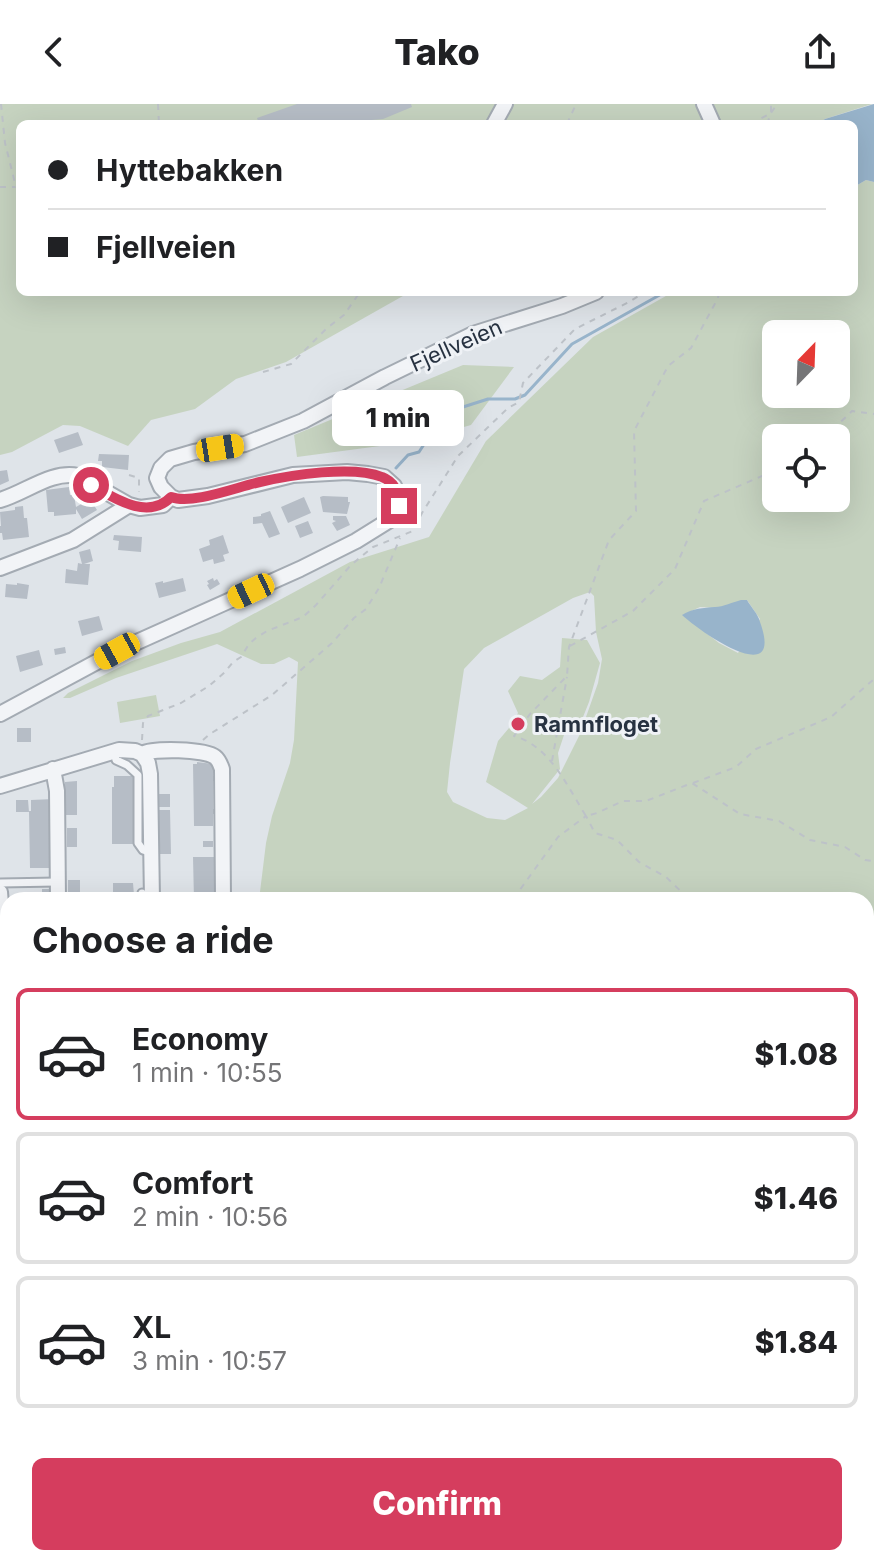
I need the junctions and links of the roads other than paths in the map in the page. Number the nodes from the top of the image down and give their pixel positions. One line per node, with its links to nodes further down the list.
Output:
1 (586, 296): 2 (street, Fjellveien)
2 (171, 497): 4 (street); 6 (street)
3 (0, 500): 4 (street)
4 (129, 505): 5 (street)
5 (0, 568)
6 (0, 714)
7 (114, 751): 8 (street); 9 (street); 11 (lane)
8 (142, 754): 11 (street); 16 (street)
9 (53, 769): 10 (street); 12 (street)
10 (0, 786)
11 (152, 853): 15 (street)
12 (57, 882): 13 (lane); 14 (street)
13 (0, 883)
14 (58, 892)
15 (146, 892)
16 (223, 892)
17 (0, 1078): 18 (street)
18 (0, 1172)

